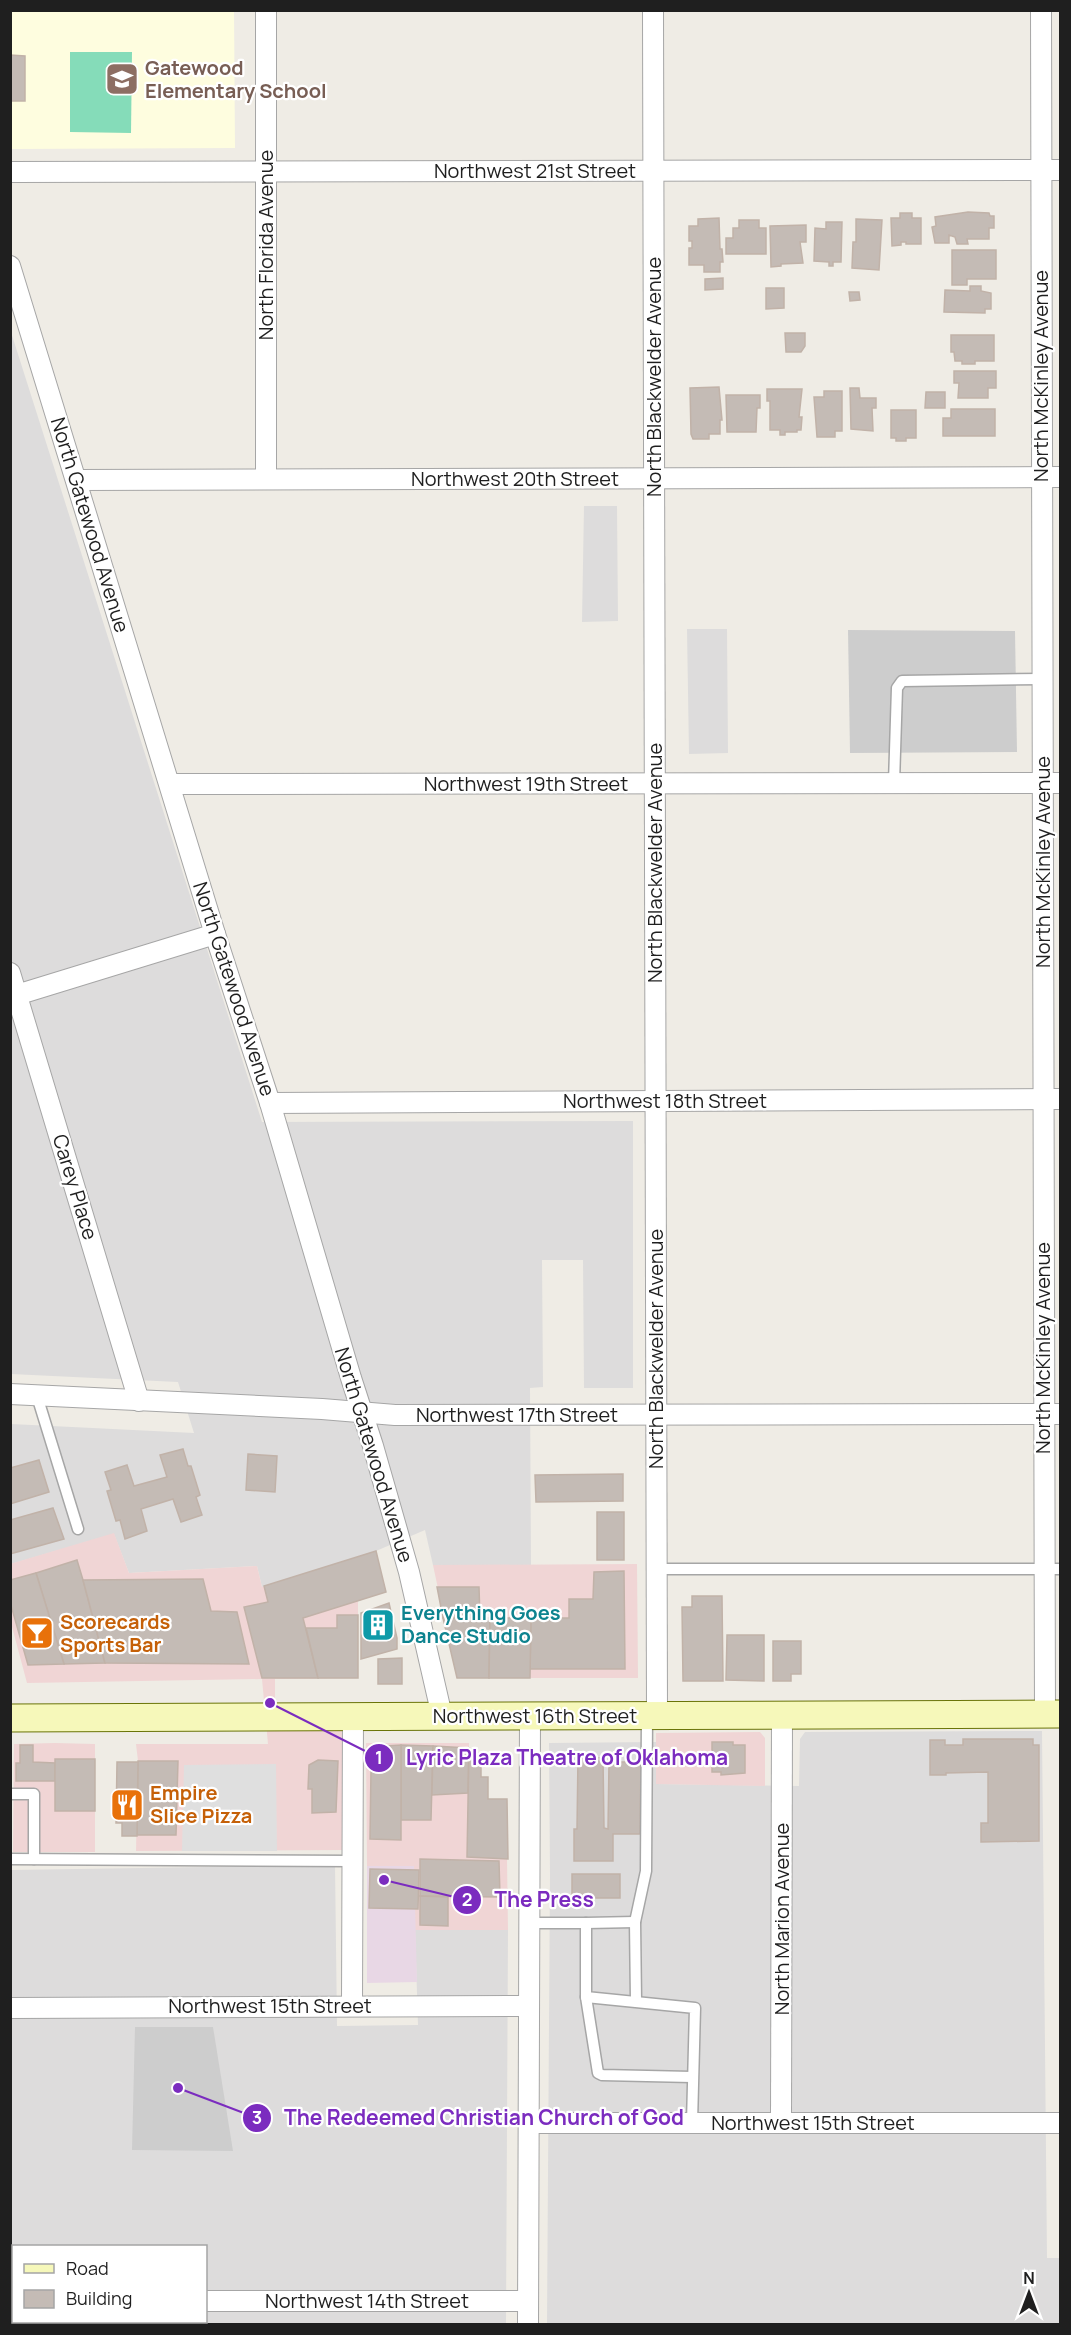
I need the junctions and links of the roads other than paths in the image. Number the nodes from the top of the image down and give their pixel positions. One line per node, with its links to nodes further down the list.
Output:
1 (266, 10): 5 (street, North Florida Avenue)
2 (653, 10): 6 (street, North Blackwelder Avenue)
3 (1041, 10): 4 (street, North McKinley Avenue)
4 (1051, 170): 6 (street, Northwest 21st Street); 9 (street, North McKinley Avenue)
5 (265, 171): 6 (street, Northwest 21st Street); 7 (street, Northwest 21st Street); 11 (street, North Florida Avenue)
6 (653, 171): 10 (street, North Blackwelder Avenue)
7 (10, 172)
8 (10, 266): 12 (street, North Gatewood Avenue)
9 (1051, 477): 10 (street, Northwest 20th Street); 13 (street, North McKinley Avenue)
10 (654, 478): 11 (street, Northwest 20th Street); 14 (street, North Blackwelder Avenue)
11 (266, 479): 12 (street, Northwest 20th Street)
12 (76, 480): 17 (street, North Gatewood Avenue)
13 (1042, 679): 15 (lane); 16 (street, North McKinley Avenue)
14 (655, 783): 15 (street, Northwest 19th Street); 17 (street, Northwest 19th Street); 22 (street, North Blackwelder Avenue)
15 (894, 783): 16 (street, Northwest 19th Street)
16 (1052, 783): 21 (street, North McKinley Avenue)
17 (171, 784): 18 (street, North Gatewood Avenue)
18 (215, 934): 20 (street); 23 (street, North Gatewood Avenue)
19 (10, 973): 20 (street, Carey Place)
20 (14, 996): 26 (street, Carey Place)
21 (1052, 1100): 22 (street, Northwest 18th Street); 28 (street, North McKinley Avenue)
22 (656, 1101): 23 (street, Northwest 18th Street); 29 (street, North Blackwelder Avenue)
23 (270, 1103): 27 (street, North Gatewood Avenue)
24 (10, 1394): 25 (street, Northwest 17th Street)
25 (37, 1396): 26 (street, Northwest 17th Street); 30 (lane)
26 (139, 1401): 27 (street, Northwest 17th Street)
27 (362, 1412): 29 (street, Northwest 17th Street); 36 (street, North Gatewood Avenue)
28 (1052, 1414): 29 (street, Northwest 17th Street); 32 (street, North McKinley Avenue)
29 (656, 1415): 31 (street, North Blackwelder Avenue)
30 (78, 1529)
31 (657, 1569): 32 (lane); 34 (street, North Blackwelder Avenue)
32 (1052, 1569): 33 (street, North McKinley Avenue)
33 (1053, 1714): 38 (street, Northwest 16th Street)
34 (652, 1715): 37 (street, Northwest 16th Street); 38 (street, Northwest 16th Street); 44 (lane)
35 (353, 1716): 36 (street, Northwest 16th Street); 39 (street, Northwest 16th Street); 43 (street)
36 (442, 1716): 37 (street, Northwest 16th Street)
37 (530, 1716): 45 (street)
38 (783, 1716): 53 (street, North Marion Avenue)
39 (10, 1718)
40 (10, 1794): 42 (lane)
41 (10, 1859): 42 (lane)
42 (34, 1859): 43 (lane)
43 (352, 1861): 49 (street)
44 (635, 1922): 46 (lane); 48 (lane)
45 (529, 1923): 46 (lane); 50 (street)
46 (586, 1923): 47 (lane)
47 (586, 1997): 48 (lane); 52 (lane)
48 (636, 2001): 52 (lane)
49 (352, 2006): 50 (street, Northwest 15th Street); 51 (street, Northwest 15th Street)
50 (529, 2006): 54 (street)
51 (10, 2008)
52 (692, 2077): 55 (lane)
53 (781, 2122): 55 (street, Northwest 15th Street); 56 (street, Northwest 15th Street)
54 (529, 2123): 55 (street, Northwest 15th Street); 58 (street)
55 (692, 2123)
56 (1060, 2123)
57 (207, 2301): 58 (street, Northwest 14th Street)
58 (528, 2301): 59 (street)
59 (528, 2325)

